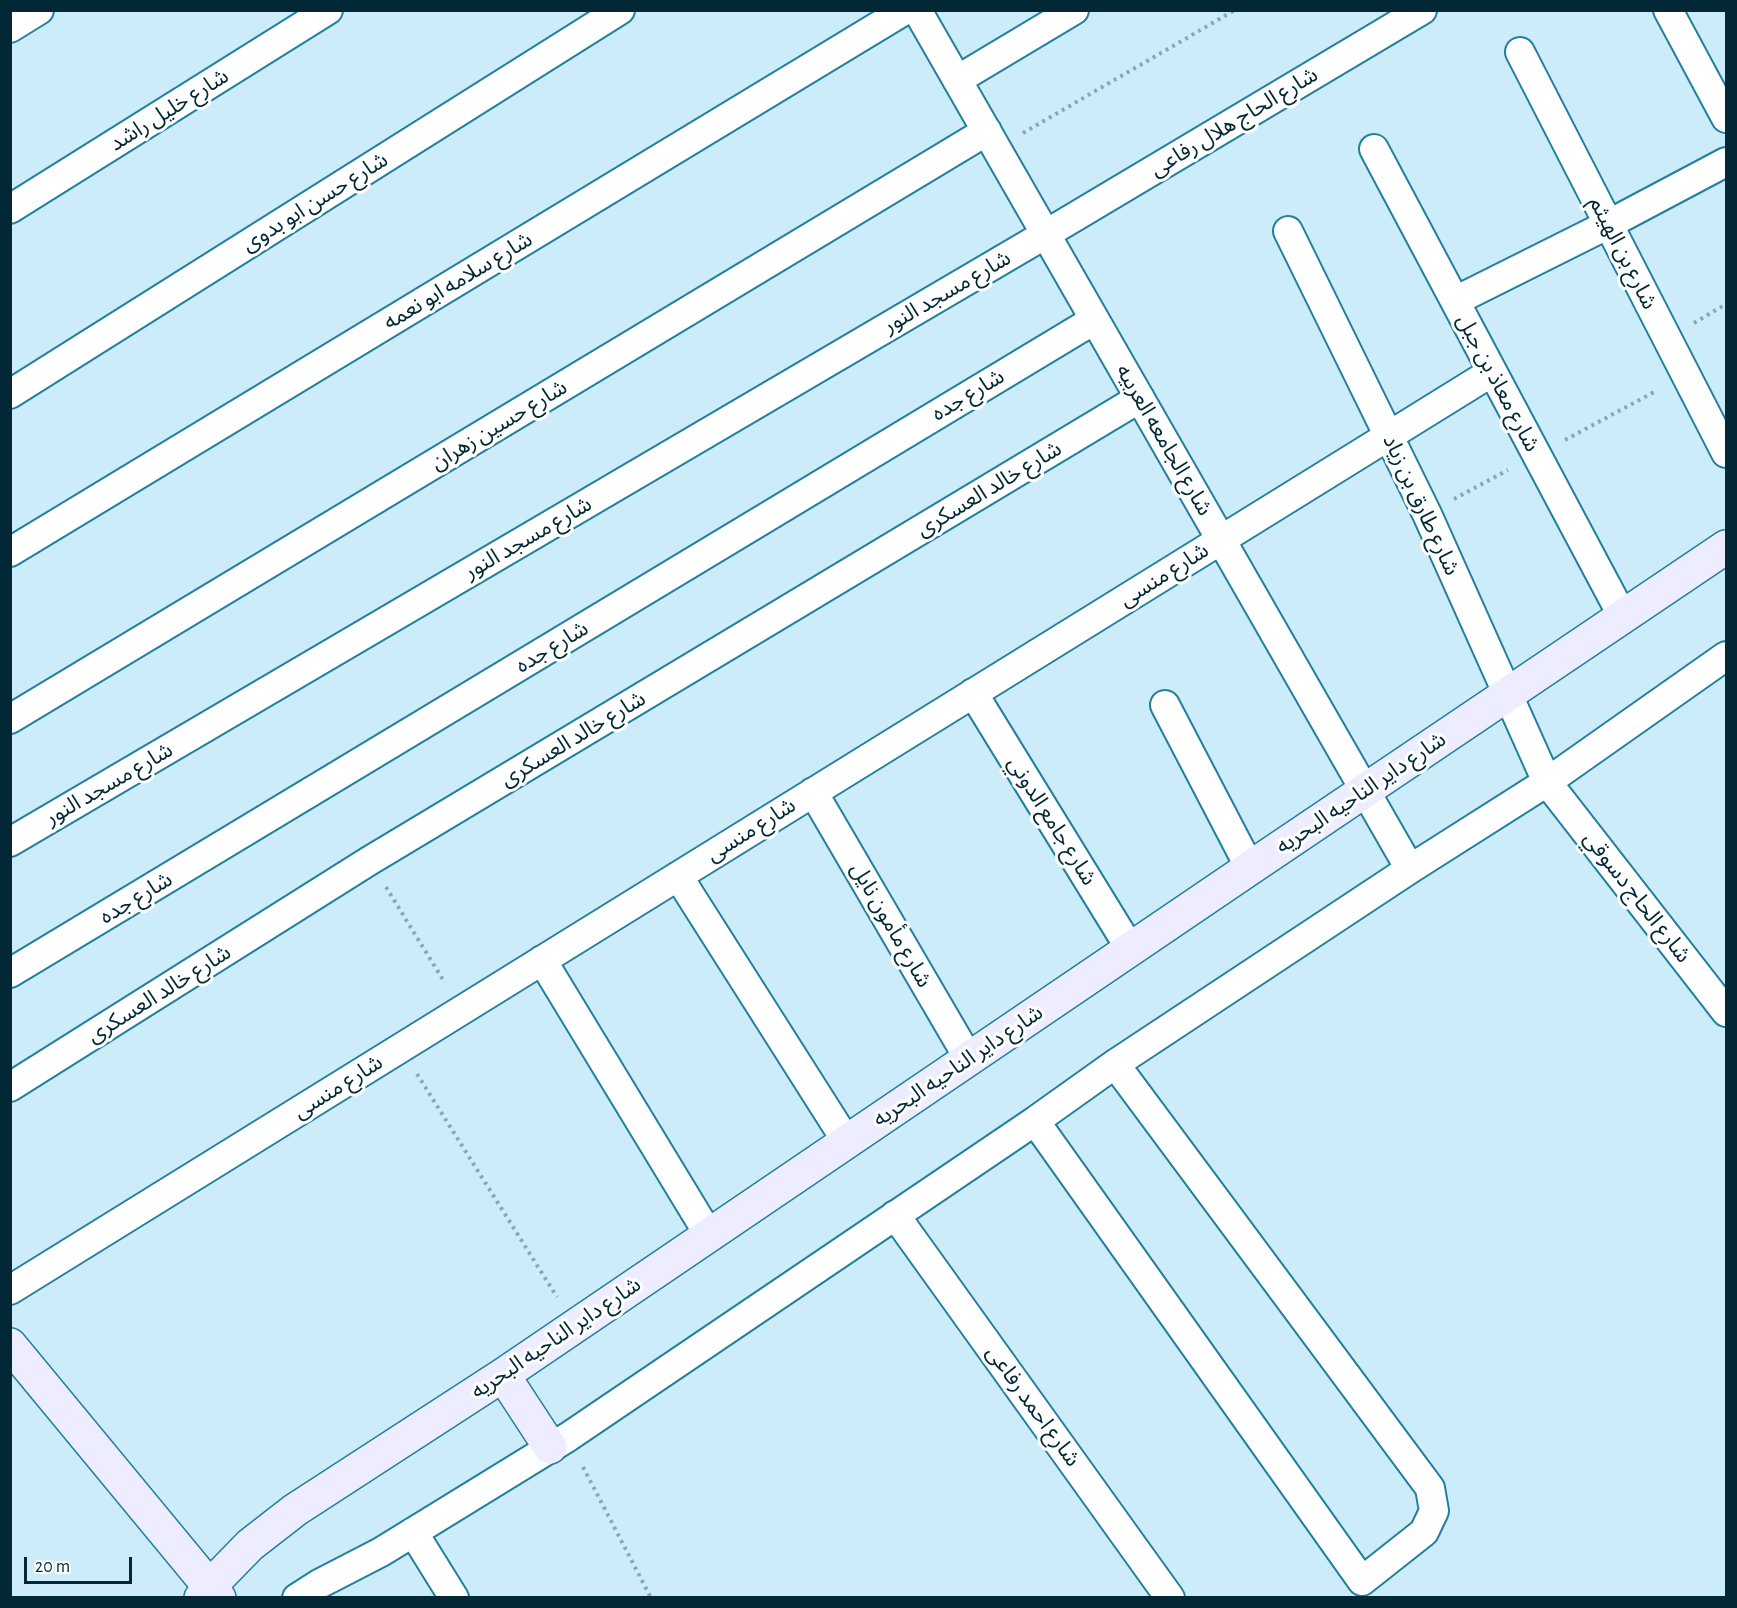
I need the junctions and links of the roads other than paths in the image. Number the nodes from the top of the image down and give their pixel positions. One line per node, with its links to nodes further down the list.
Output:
1 (39, 10): 9 (street)
2 (328, 10): 16 (street, شارع خليل راشد)
3 (620, 10): 23 (street, شارع حسن ابو بدوى)
4 (905, 10): 29 (street, شارع سلامه ابو نعمه)
5 (917, 10): 11 (street, شارع الجامعه العربيه)
6 (1074, 10): 11 (street)
7 (1422, 10): 19 (street, شارع الحاج هلال رفاعى)
8 (1668, 10): 12 (street)
9 (10, 28)
10 (1520, 52): 17 (street, شارع بن الهيثم)
11 (957, 80): 13 (street, شارع الجامعه العربيه)
12 (1726, 118)
13 (991, 140): 19 (street, شارع الجامعه العربيه); 35 (street, شارع حسين زهران)
14 (1374, 148): 20 (street, شارع معاذ بن جبل)
15 (1726, 162): 17 (street)
16 (10, 209)
17 (1609, 224): 20 (street); 26 (street, شارع بن الهيثم)
18 (1288, 231): 25 (street, شارع طارق بن زياد)
19 (1046, 234): 21 (street, شارع الجامعه العربيه); 39 (street, شارع مسجد النور)
20 (1455, 302): 22 (street, شارع معاذ بن جبل)
21 (1094, 320): 24 (street, شارع الجامعه العربيه); 45 (street, شارع جده)
22 (1492, 372): 25 (street, شارع منسى); 30 (street, شارع معاذ بن جبل)
23 (10, 394)
24 (1140, 398): 27 (street, شارع الجامعه العربيه); 49 (street, شارع خالد العسكرى)
25 (1388, 436): 27 (street, شارع منسى); 33 (street, شارع طارق بن زياد)
26 (1726, 453)
27 (1221, 540): 32 (street, شارع منسى); 37 (street, شارع الجامعه العربيه)
28 (1726, 547): 30 (street, شارع داير الناحيه البحريه)
29 (10, 552)
30 (1623, 617): 33 (street, شارع داير الناحيه البحريه)
31 (1726, 656): 36 (street)
32 (973, 693): 38 (street, شارع منسى); 43 (street, شارع جامع الدوني)
33 (1508, 695): 36 (street, شارع طارق بن زياد); 37 (street, شارع داير الناحيه البحريه)
34 (1165, 705): 40 (street)
35 (10, 719)
36 (1547, 782): 41 (street); 46 (street, شارع الحاج دسوقي)
37 (1365, 791): 40 (street, شارع داير الناحيه البحريه); 41 (street, شارع الجامعه العربيه)
38 (813, 792): 42 (street, شارع منسى); 47 (street, شارع مأمون نايل)
39 (10, 842)
40 (1250, 868): 43 (street, شارع داير الناحيه البحريه)
41 (1410, 869): 48 (street)
42 (678, 876): 44 (street, شارع منسى); 51 (street)
43 (1131, 950): 47 (street, شارع داير الناحيه البحريه)
44 (542, 960): 53 (street); 54 (street, شارع منسى)
45 (10, 974)
46 (1726, 1012)
47 (969, 1059): 51 (street, شارع داير الناحيه البحريه)
48 (1115, 1064): 50 (street); 50 (street)
49 (10, 1087)
50 (1035, 1121): 52 (street)
51 (847, 1142): 53 (street, شارع داير الناحيه البحريه)
52 (895, 1215): 57 (street); 62 (street, شارع احمد رفاعى)
53 (709, 1235): 56 (street, شارع داير الناحيه البحريه)
54 (10, 1290)
55 (10, 1345): 59 (street)
56 (503, 1375): 57 (street); 59 (street, شارع داير الناحيه البحريه)
57 (559, 1442): 58 (street)
58 (413, 1532): 60 (street); 61 (street)
59 (210, 1594)
60 (297, 1598)
61 (454, 1598)
62 (1170, 1598)

